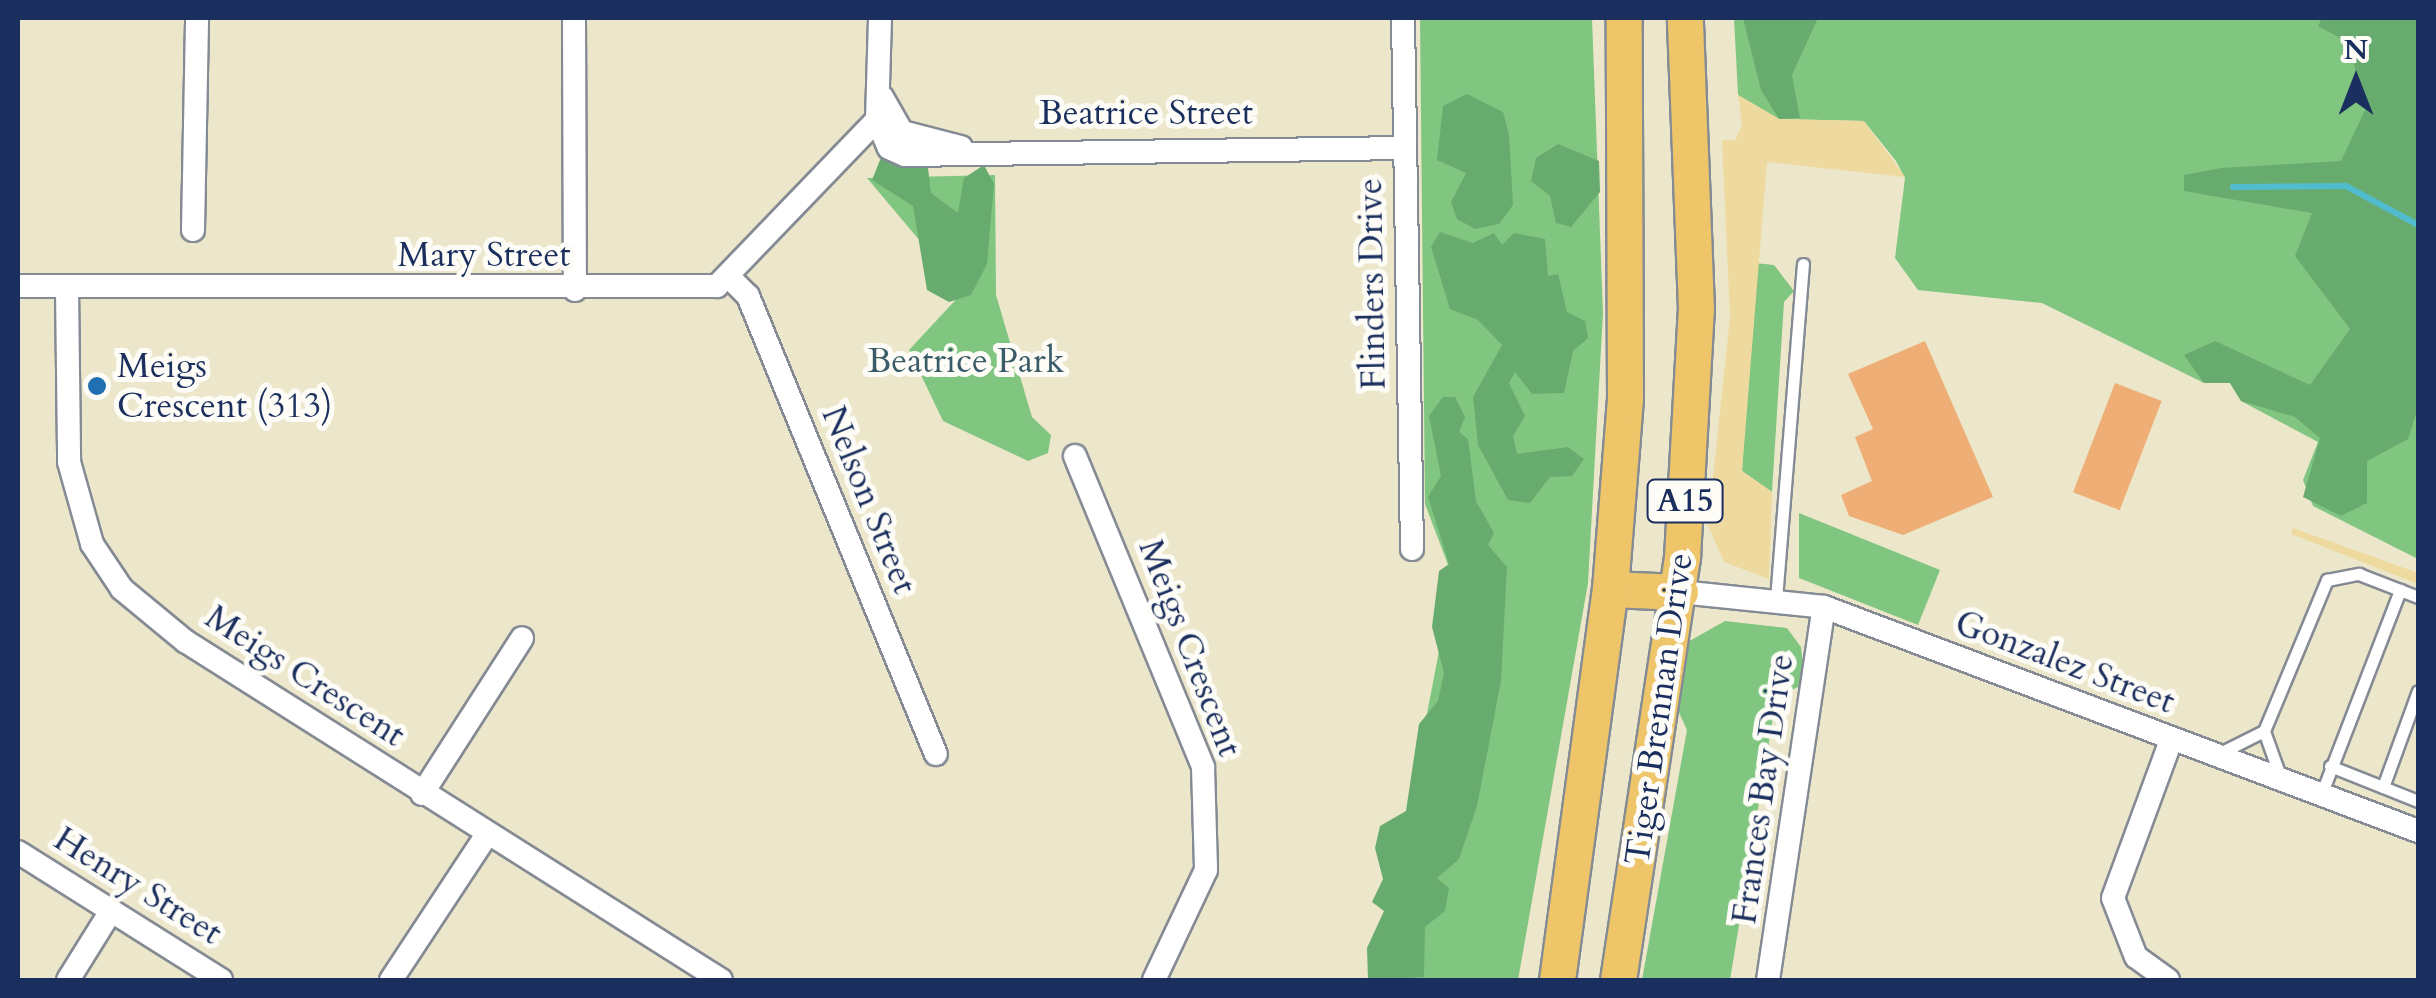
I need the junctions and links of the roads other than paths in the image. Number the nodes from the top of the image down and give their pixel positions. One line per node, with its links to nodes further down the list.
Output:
1 (197, 18): 9 (street)
2 (574, 18): 14 (street)
3 (880, 18): 7 (street)
4 (1403, 18): 8 (street, Flinders Drive)
5 (1624, 18): 17 (main road, Tiger Brennan Drive / A15)
6 (1685, 18): 19 (main road, Tiger Brennan Drive / A15)
7 (879, 137): 8 (street, Beatrice Street); 11 (street)
8 (1405, 148): 16 (street, Flinders Drive)
9 (192, 230)
10 (1803, 264): 21 (lane)
11 (730, 278): 14 (street, Mary Street); 27 (street, Nelson Street)
12 (18, 286): 13 (street, Mary Street)
13 (67, 288): 14 (street, Mary Street); 31 (street, Meigs Crescent)
14 (574, 290)
15 (1075, 456): 42 (street, Meigs Crescent)
16 (1412, 549)
17 (1610, 588): 19 (main road); 43 (main road, Tiger Brennan Drive / A15)
18 (2400, 590): 20 (lane); 25 (lane); 28 (lane)
19 (1680, 592): 21 (street, Gonzalez Street); 44 (main road, Tiger Brennan Drive / A15)
20 (2418, 597)
21 (1776, 599): 22 (street, Gonzalez Street)
22 (1824, 607): 26 (street, Gonzalez Street); 45 (street, Frances Bay Drive)
23 (522, 638): 31 (street)
24 (2418, 691): 30 (lane)
25 (2264, 731): 26 (lane); 29 (lane)
26 (2182, 744): 29 (street, Gonzalez Street); 46 (street)
27 (936, 754)
28 (2330, 766): 30 (lane); 32 (lane)
29 (2291, 785): 32 (street, Gonzalez Street)
30 (2383, 787): 33 (lane)
31 (422, 794): 35 (street, Meigs Crescent)
32 (2321, 795): 34 (street, Gonzalez Street)
33 (2418, 801)
34 (2418, 831)
35 (486, 836): 40 (street); 41 (street, Meigs Crescent)
36 (18, 852): 37 (street, Henry Street)
37 (112, 912): 38 (street); 39 (street, Henry Street)
38 (68, 980)
39 (221, 980)
40 (390, 980)
41 (721, 980)
42 (1154, 980)
43 (1556, 980)
44 (1618, 980)
45 (1768, 980)
46 (2168, 980)

